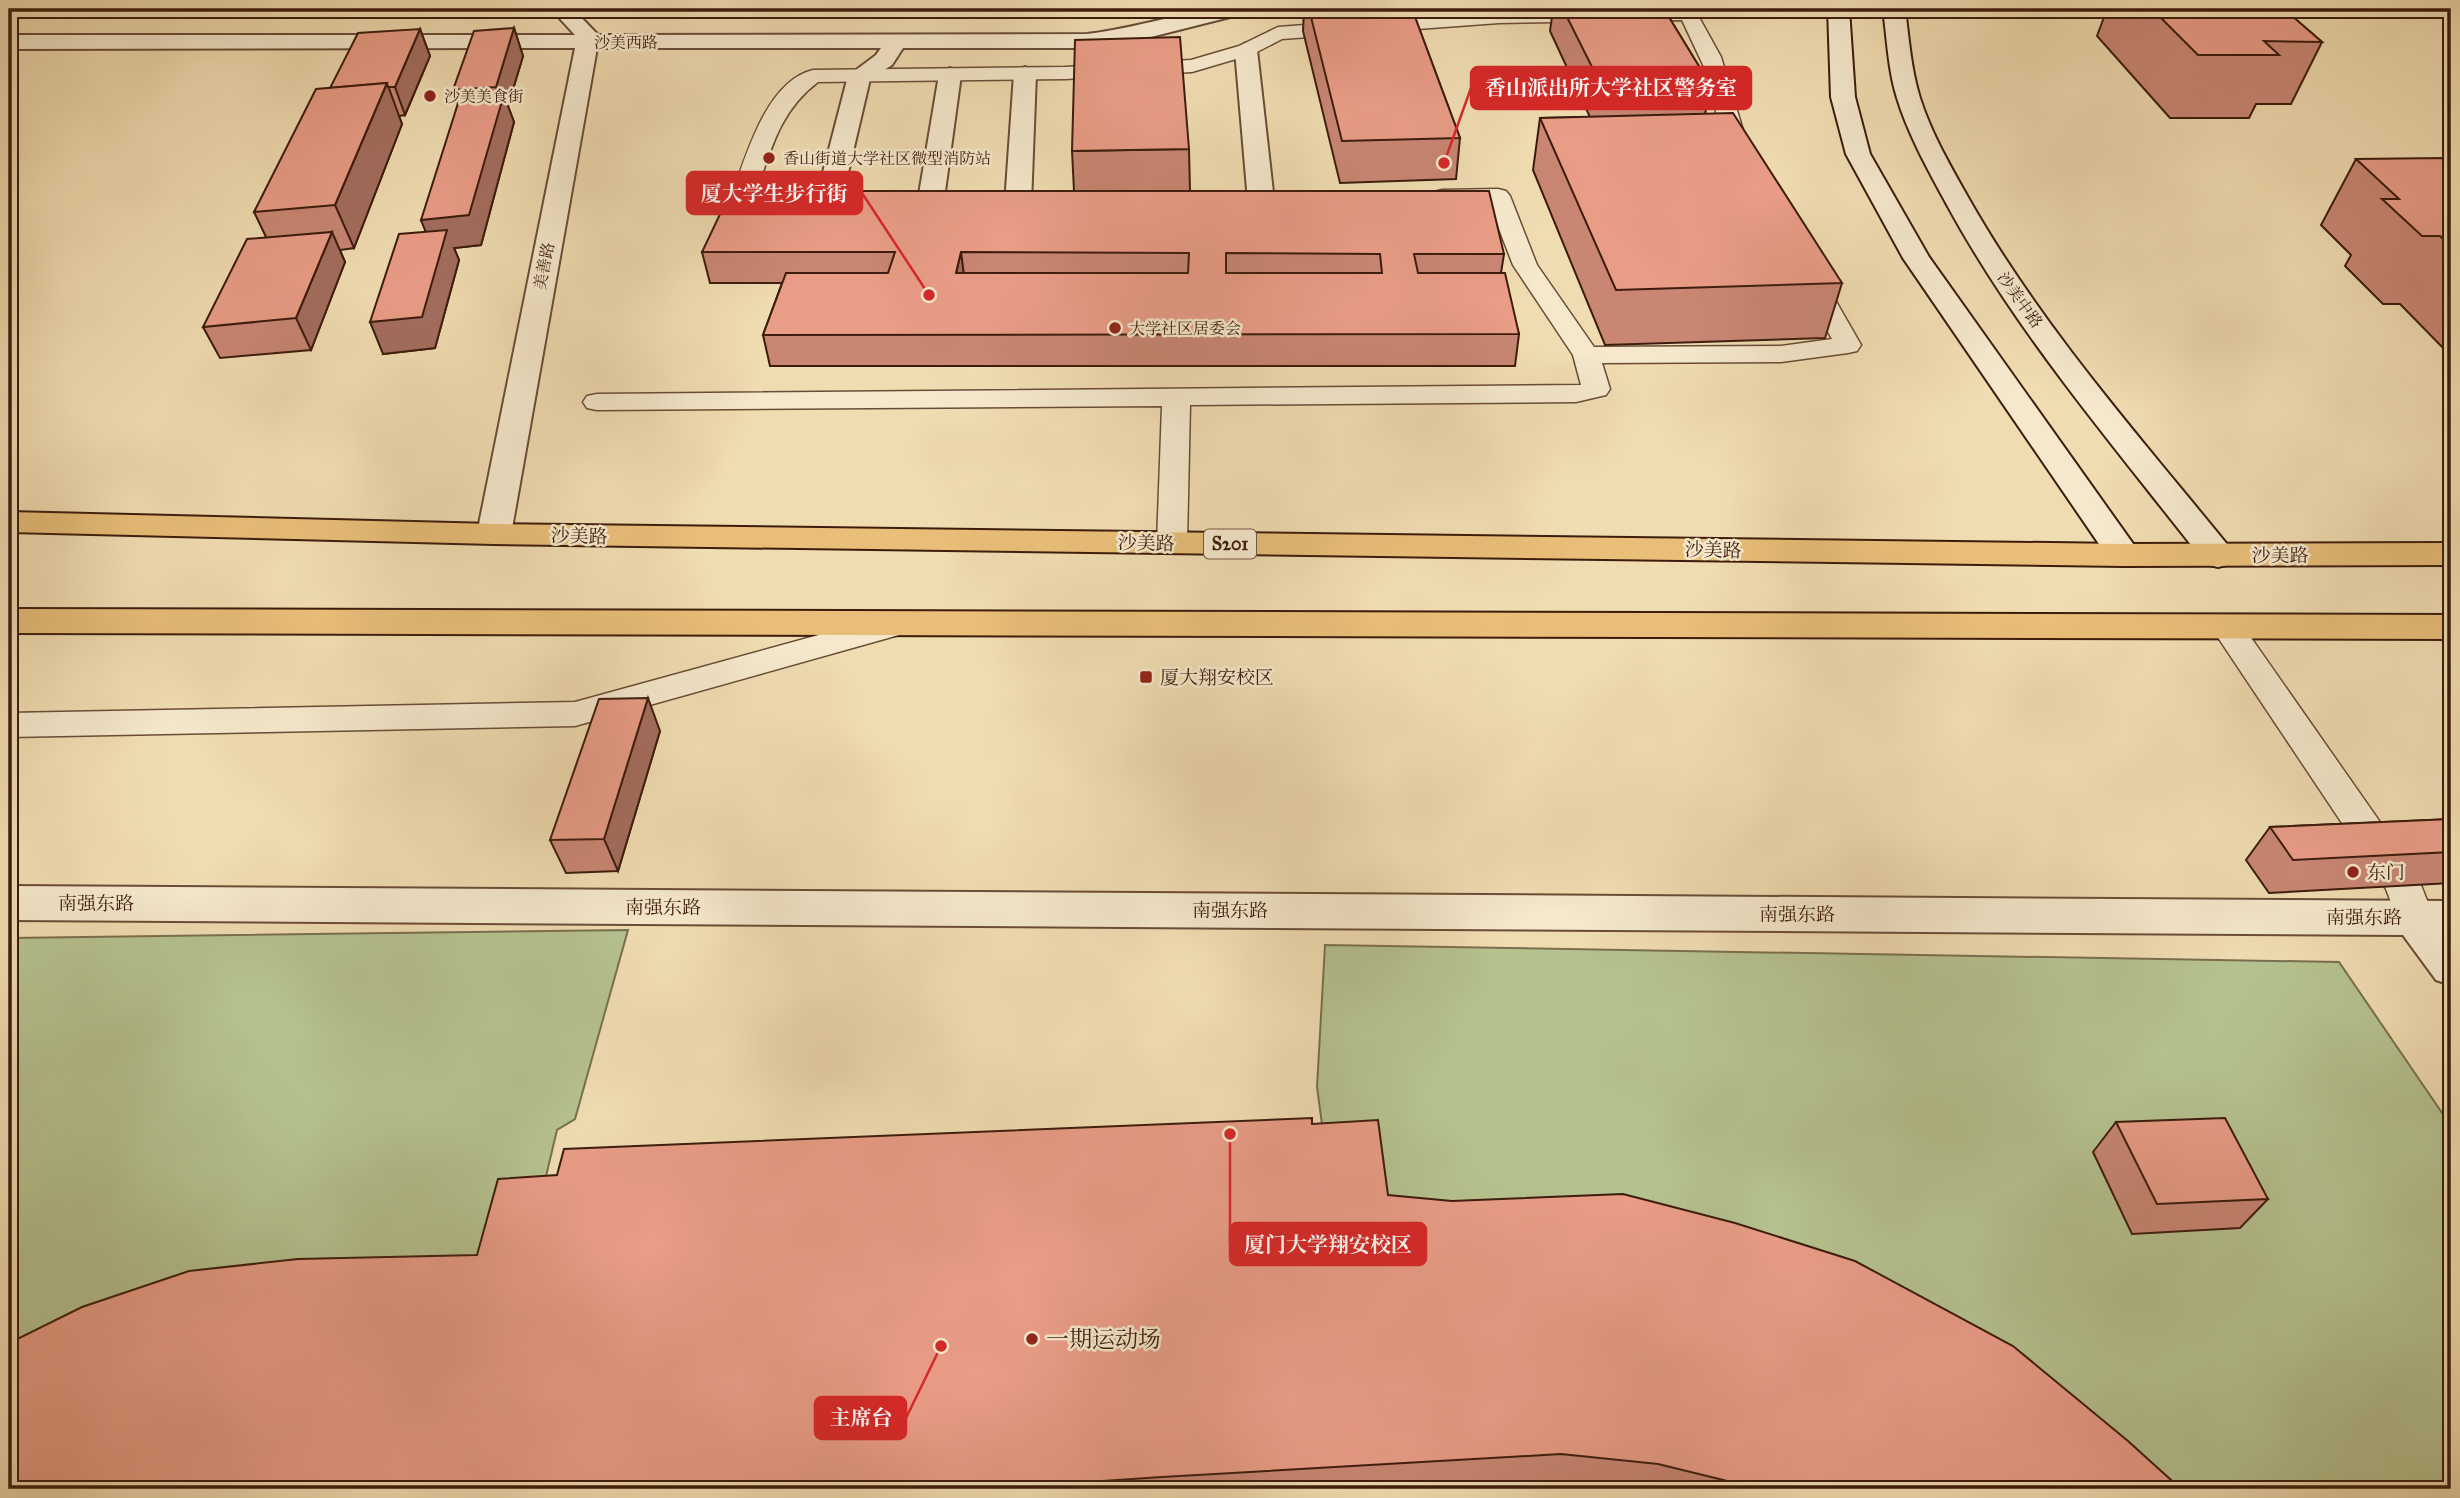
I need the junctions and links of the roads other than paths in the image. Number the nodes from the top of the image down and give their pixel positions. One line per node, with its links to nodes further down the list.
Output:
1 (561, 9): 6 (street)
2 (1239, 9): 7 (street, 沙美西路)
3 (1838, 9): 33 (street)
4 (1894, 9): 34 (street, 沙美中路)
5 (9, 42): 6 (street, 沙美西路)
6 (587, 42): 7 (street, 沙美西路); 30 (street, 美善路)
7 (896, 42): 11 (street)
8 (1246, 50): 9 (lane); 12 (lane); 16 (street)
9 (1025, 74): 10 (lane); 20 (street)
10 (950, 75): 11 (lane); 22 (street)
11 (859, 76): 23 (street); 23 (lane)
12 (1751, 176)
13 (1415, 198): 26 (lane)
14 (1289, 200): 16 (lane)
15 (1234, 201): 16 (lane)
16 (1261, 201)
17 (1045, 204): 20 (lane)
18 (955, 205): 22 (lane)
19 (993, 205): 20 (lane)
20 (1018, 205)
21 (904, 206): 22 (lane)
22 (930, 206)
23 (827, 207): 24 (lane)
24 (853, 207)
25 (1800, 260): 26 (lane)
26 (1586, 355): 27 (lane)
27 (1176, 397): 28 (lane); 31 (lane)
28 (597, 402)
29 (9, 522): 30 (main road, 沙美路 / S201)
30 (494, 534): 31 (main road, 沙美路 / S201)
31 (1172, 543): 33 (main road, 沙美路 / S201)
32 (2451, 554): 34 (main road, 沙美路 / S201)
33 (2124, 555): 34 (main road, 沙美路 / S201)
34 (2218, 556)
35 (9, 621): 36 (main road)
36 (902, 623): 37 (main road); 39 (lane)
37 (2227, 627): 38 (main road); 41 (lane)
38 (2451, 627)
39 (9, 725)
40 (9, 903): 41 (street, 南强东路)
41 (2433, 918): 42 (street)
42 (2451, 967)

